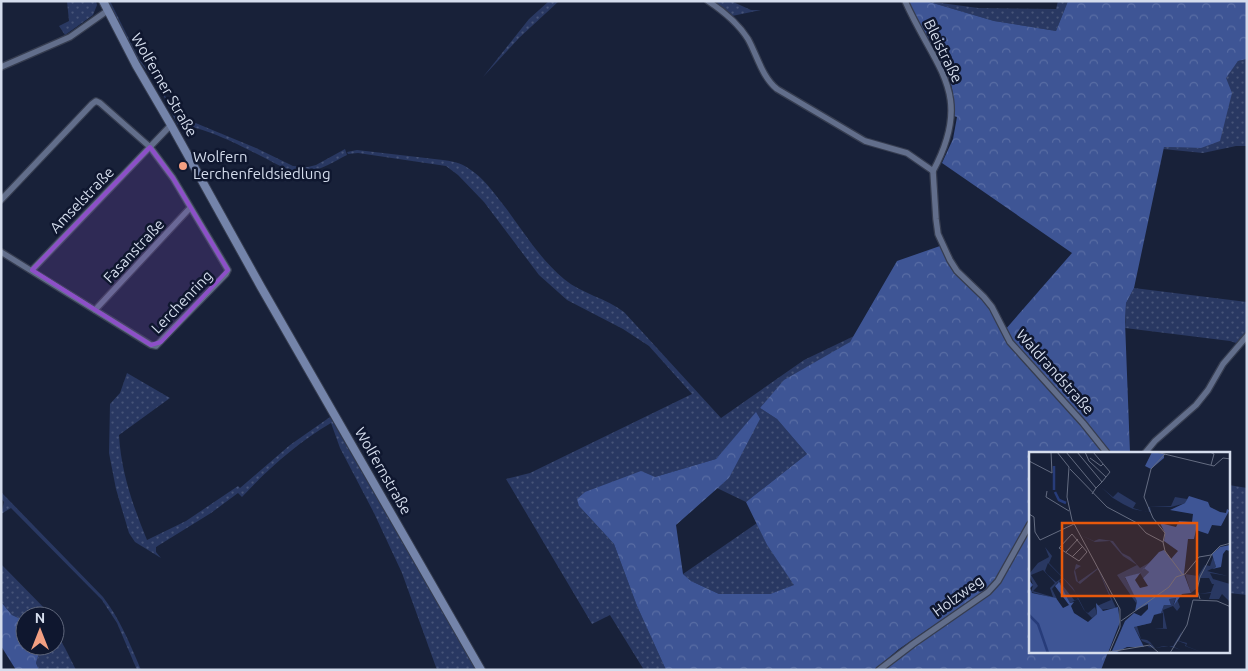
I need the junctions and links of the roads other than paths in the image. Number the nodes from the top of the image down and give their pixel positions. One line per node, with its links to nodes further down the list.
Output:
1 (103, 1): 4 (main road, Wolferner Straße)
2 (708, 1): 8 (street)
3 (905, 1): 8 (street, Bleistraße)
4 (107, 11): 5 (street); 6 (main road, Wolferner Straße)
5 (1, 66)
6 (172, 125): 7 (street); 13 (main road, Wolferner Straße)
7 (150, 147): 9 (street, Lerchenring); 10 (street, Lerchenring); 12 (street, Amselstraße)
8 (933, 171): 16 (street, Waldrandstraße)
9 (1, 200)
10 (190, 208): 14 (street, Fasanstraße); 14 (street, Lerchenring)
11 (1, 252): 12 (street, Lerchenring)
12 (32, 270): 14 (street, Lerchenring)
13 (261, 286): 19 (main road, Wolfernstraße)
14 (95, 310)
15 (1247, 336): 17 (street)
16 (1106, 452)
17 (1148, 452)
18 (1029, 526): 20 (street, Holzweg)
19 (482, 670)
20 (880, 670)

